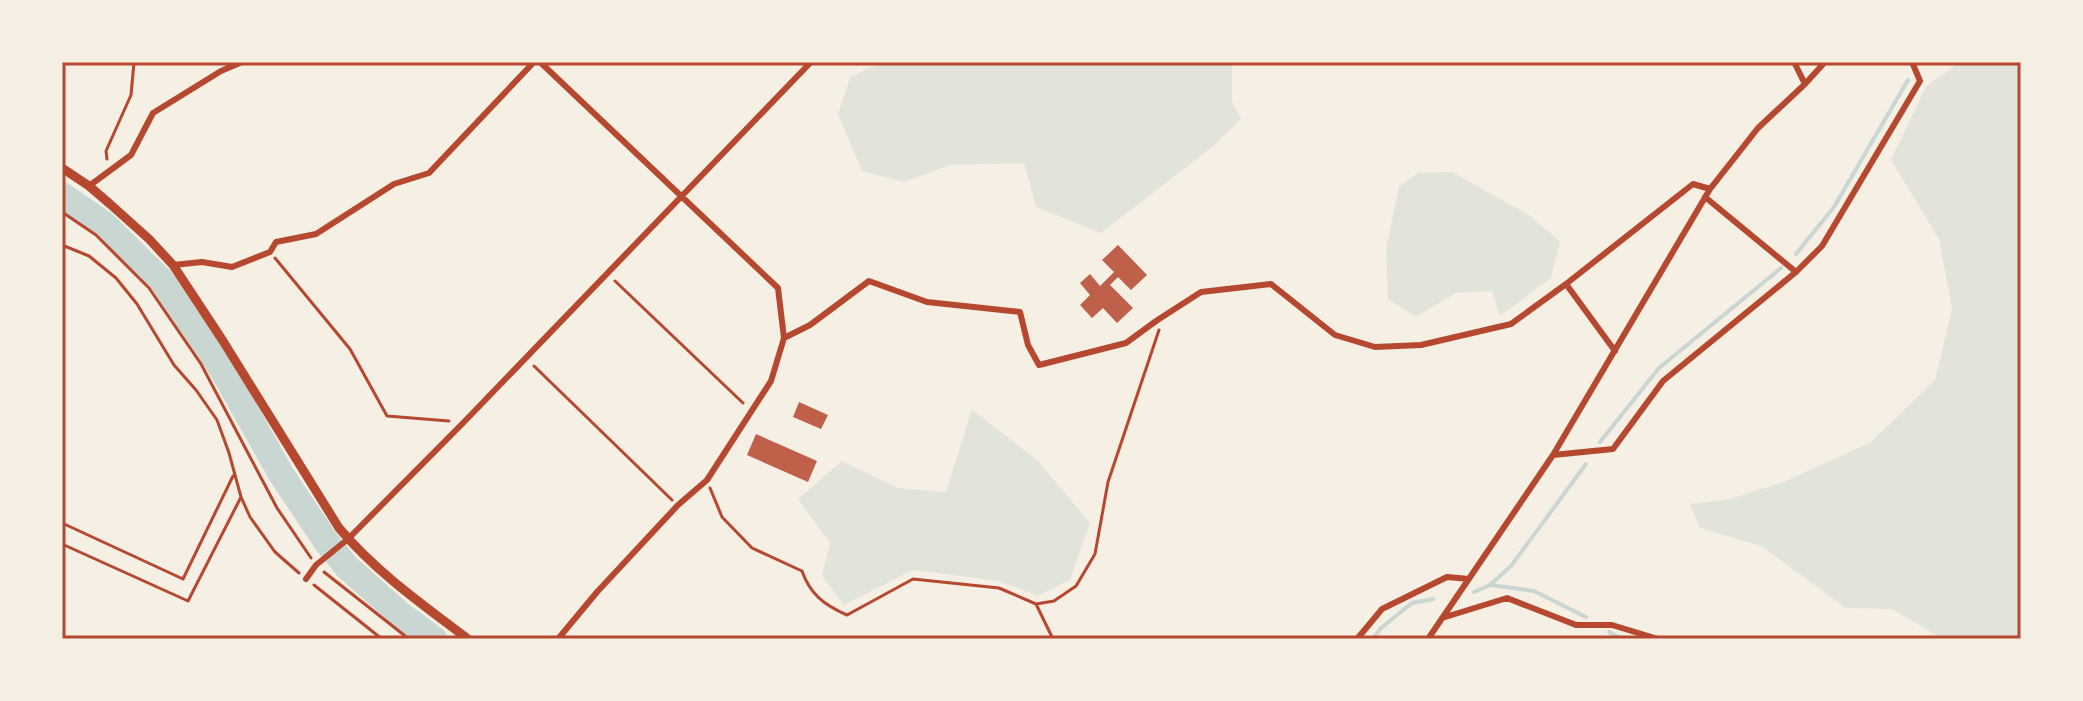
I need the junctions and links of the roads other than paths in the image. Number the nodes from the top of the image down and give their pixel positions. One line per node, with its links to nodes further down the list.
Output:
1 (242, 62): 9 (street)
2 (537, 62): 11 (street); 13 (street)
3 (811, 62): 11 (street)
4 (1794, 62): 7 (street)
5 (1825, 62): 7 (street)
6 (1912, 62): 14 (street)
7 (1805, 84): 10 (street)
8 (62, 168): 9 (main road)
9 (89, 186): 13 (main road)
10 (1710, 189): 12 (street); 15 (street)
11 (680, 196): 16 (street); 19 (street)
12 (1705, 197): 14 (street); 17 (street)
13 (173, 265): 19 (main road)
14 (1796, 272): 18 (street)
15 (1566, 284): 16 (street); 17 (street)
16 (784, 338): 24 (street)
17 (1615, 351): 18 (street)
18 (1553, 455): 21 (street)
19 (348, 539): 20 (street); 23 (main road)
20 (306, 579)
21 (1469, 579): 22 (street); 25 (street)
22 (1442, 618): 26 (street); 27 (street)
23 (468, 639)
24 (558, 639)
25 (1357, 639)
26 (1428, 639)
27 (1658, 639)

